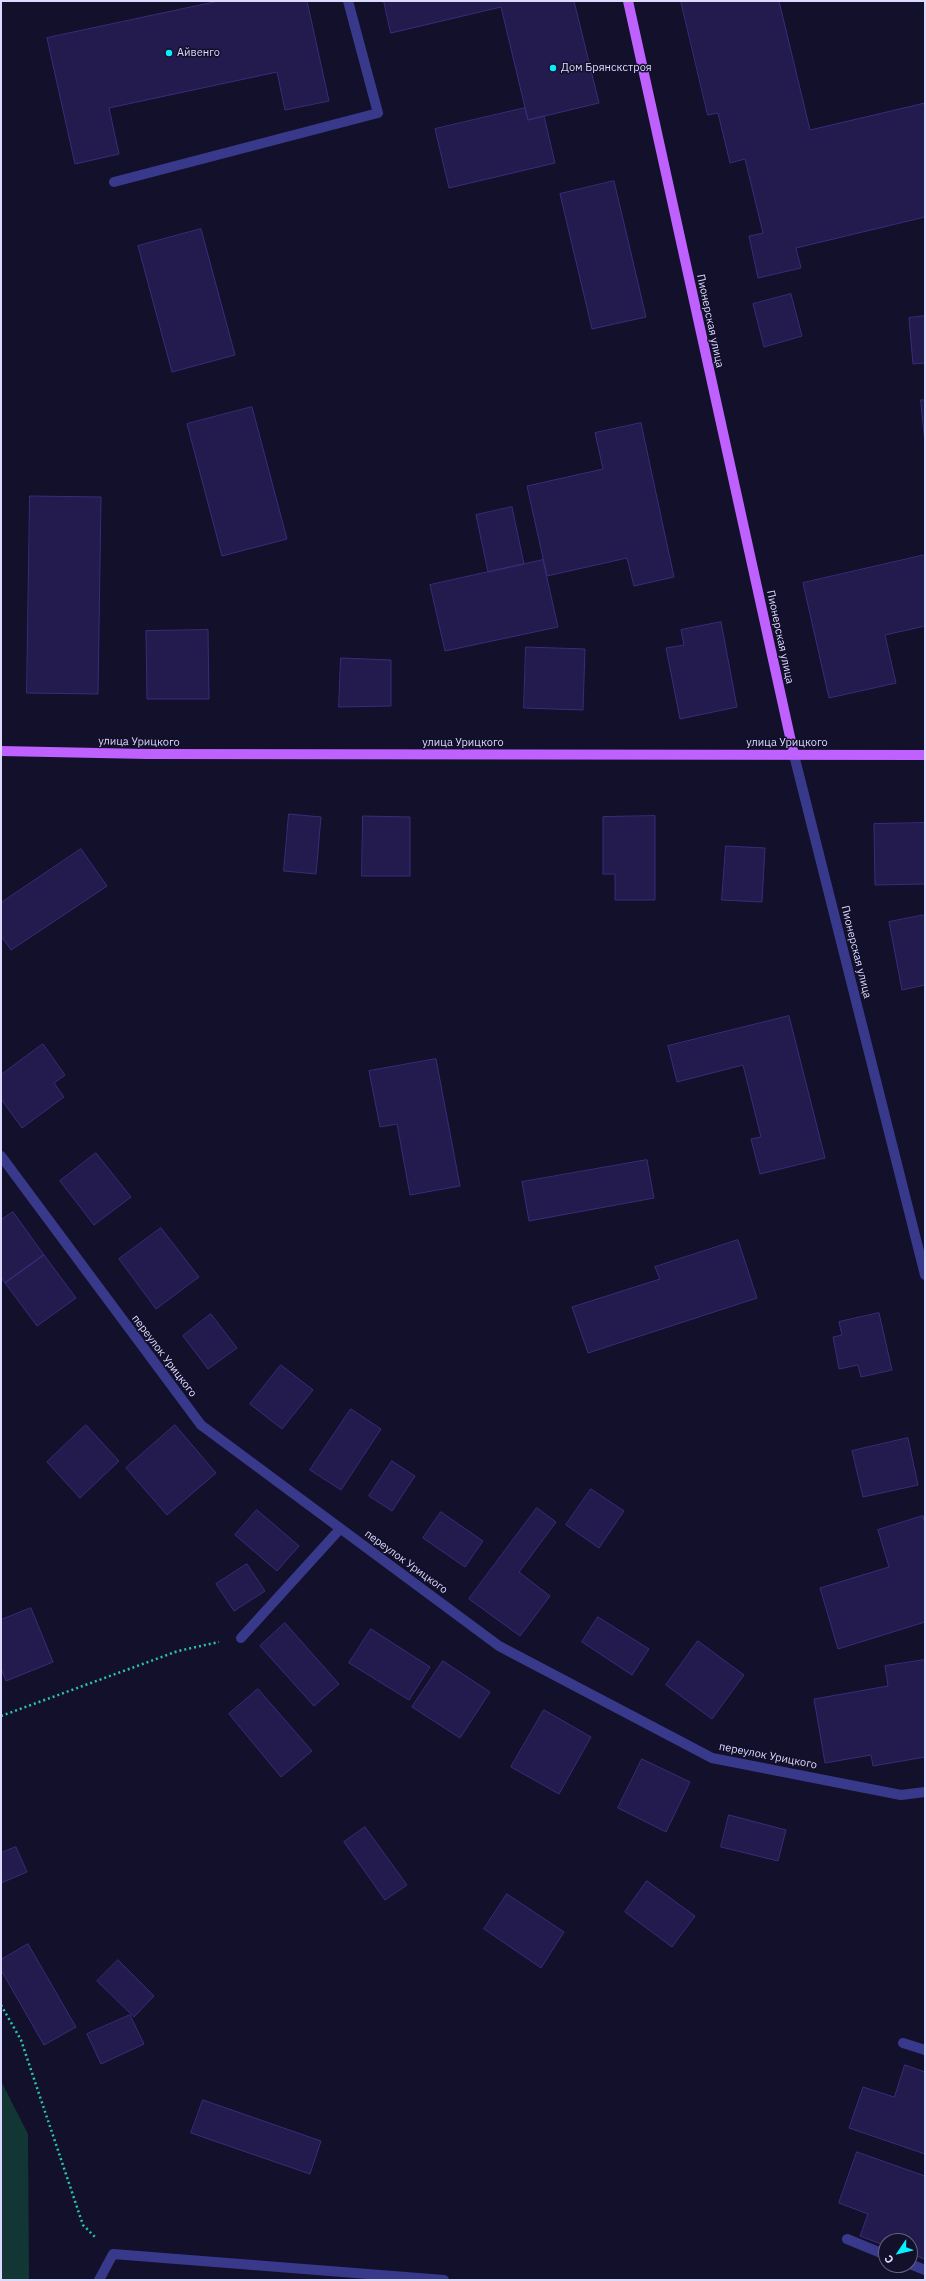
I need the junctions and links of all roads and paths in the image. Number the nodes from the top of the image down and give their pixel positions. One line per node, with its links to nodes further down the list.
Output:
1 (348, 1): 3 (street)
2 (628, 1): 5 (main road, Пионерская улица)
3 (114, 182)
4 (1, 751): 5 (main road, улица Урицкого)
5 (794, 755): 6 (main road, улица Урицкого); 8 (street, Пионерская улица)
6 (925, 755)
7 (1, 1156): 9 (street, переулок Урицкого)
8 (925, 1275)
9 (340, 1529): 10 (street); 12 (street, переулок Урицкого)
10 (241, 1638): 11 (path)
11 (1, 1716)
12 (925, 1792)
13 (1, 2005): 18 (path)
14 (903, 2043): 15 (street)
15 (925, 2050)
16 (847, 2240): 17 (street)
17 (878, 2251)
18 (113, 2254): 19 (street); 20 (street)
19 (99, 2280)
20 (444, 2280)

